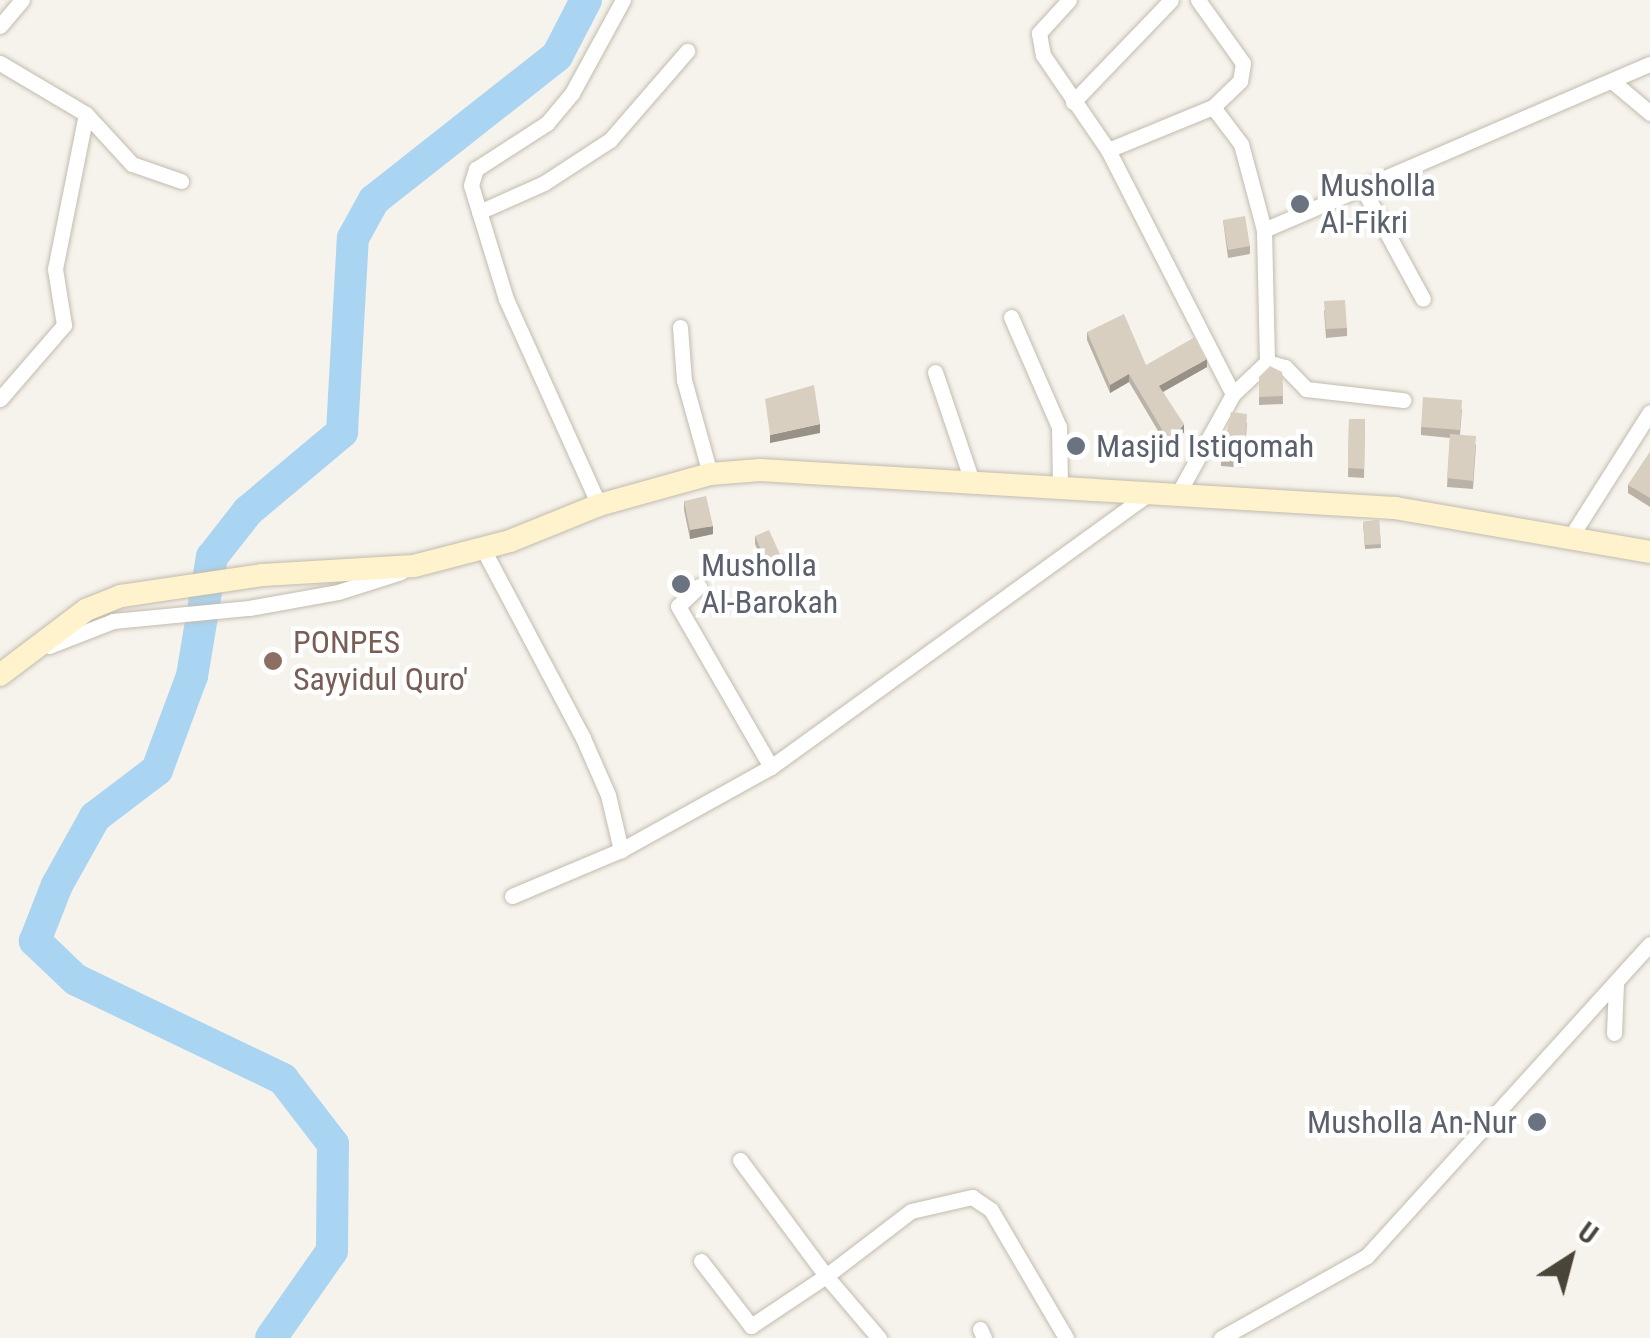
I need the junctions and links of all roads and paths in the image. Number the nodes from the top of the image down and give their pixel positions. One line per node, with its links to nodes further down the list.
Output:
1 (22, 0): 6 (street)
2 (623, 0): 18 (street)
3 (1068, 0): 11 (street)
4 (1171, 0): 11 (street)
5 (1198, 0): 12 (street)
6 (0, 26)
7 (687, 52): 18 (street)
8 (0, 63): 14 (street)
9 (1650, 64): 10 (street)
10 (1612, 81): 13 (street); 17 (street)
11 (1072, 102): 15 (street)
12 (1214, 106): 15 (street); 19 (street)
13 (1650, 113)
14 (86, 114): 16 (street); 26 (street)
15 (1108, 150): 25 (street)
16 (181, 182)
17 (1363, 188): 19 (street); 20 (street)
18 (479, 212): 34 (street)
19 (1264, 230): 23 (street)
20 (1423, 299)
21 (1011, 317): 31 (street)
22 (680, 327): 29 (street)
23 (1267, 362): 25 (street); 27 (street)
24 (935, 372): 30 (street)
25 (1234, 394): 33 (street)
26 (0, 399)
27 (1403, 400)
28 (1650, 412): 35 (street)
29 (710, 474): 30 (street); 34 (street)
30 (972, 481): 31 (street)
31 (1060, 486): 32 (street)
32 (1153, 490): 33 (street); 42 (street)
33 (1179, 492): 35 (street)
34 (599, 505): 36 (street)
35 (1570, 538): 37 (street)
36 (483, 549): 38 (street); 43 (street)
37 (1650, 552)
38 (414, 566): 40 (street); 40 (street)
39 (699, 586): 42 (street)
40 (18, 659): 41 (street)
41 (0, 675)
42 (771, 767): 43 (street)
43 (621, 850): 44 (street)
44 (512, 896)
45 (1650, 944): 46 (street)
46 (1616, 983): 47 (street); 55 (street)
47 (1614, 1033)
48 (740, 1160): 50 (street)
49 (701, 1261): 51 (street)
50 (826, 1276): 51 (street); 53 (street); 54 (street)
51 (751, 1326): 52 (street)
52 (736, 1338)
53 (879, 1338)
54 (1066, 1338)
55 (1220, 1338)

